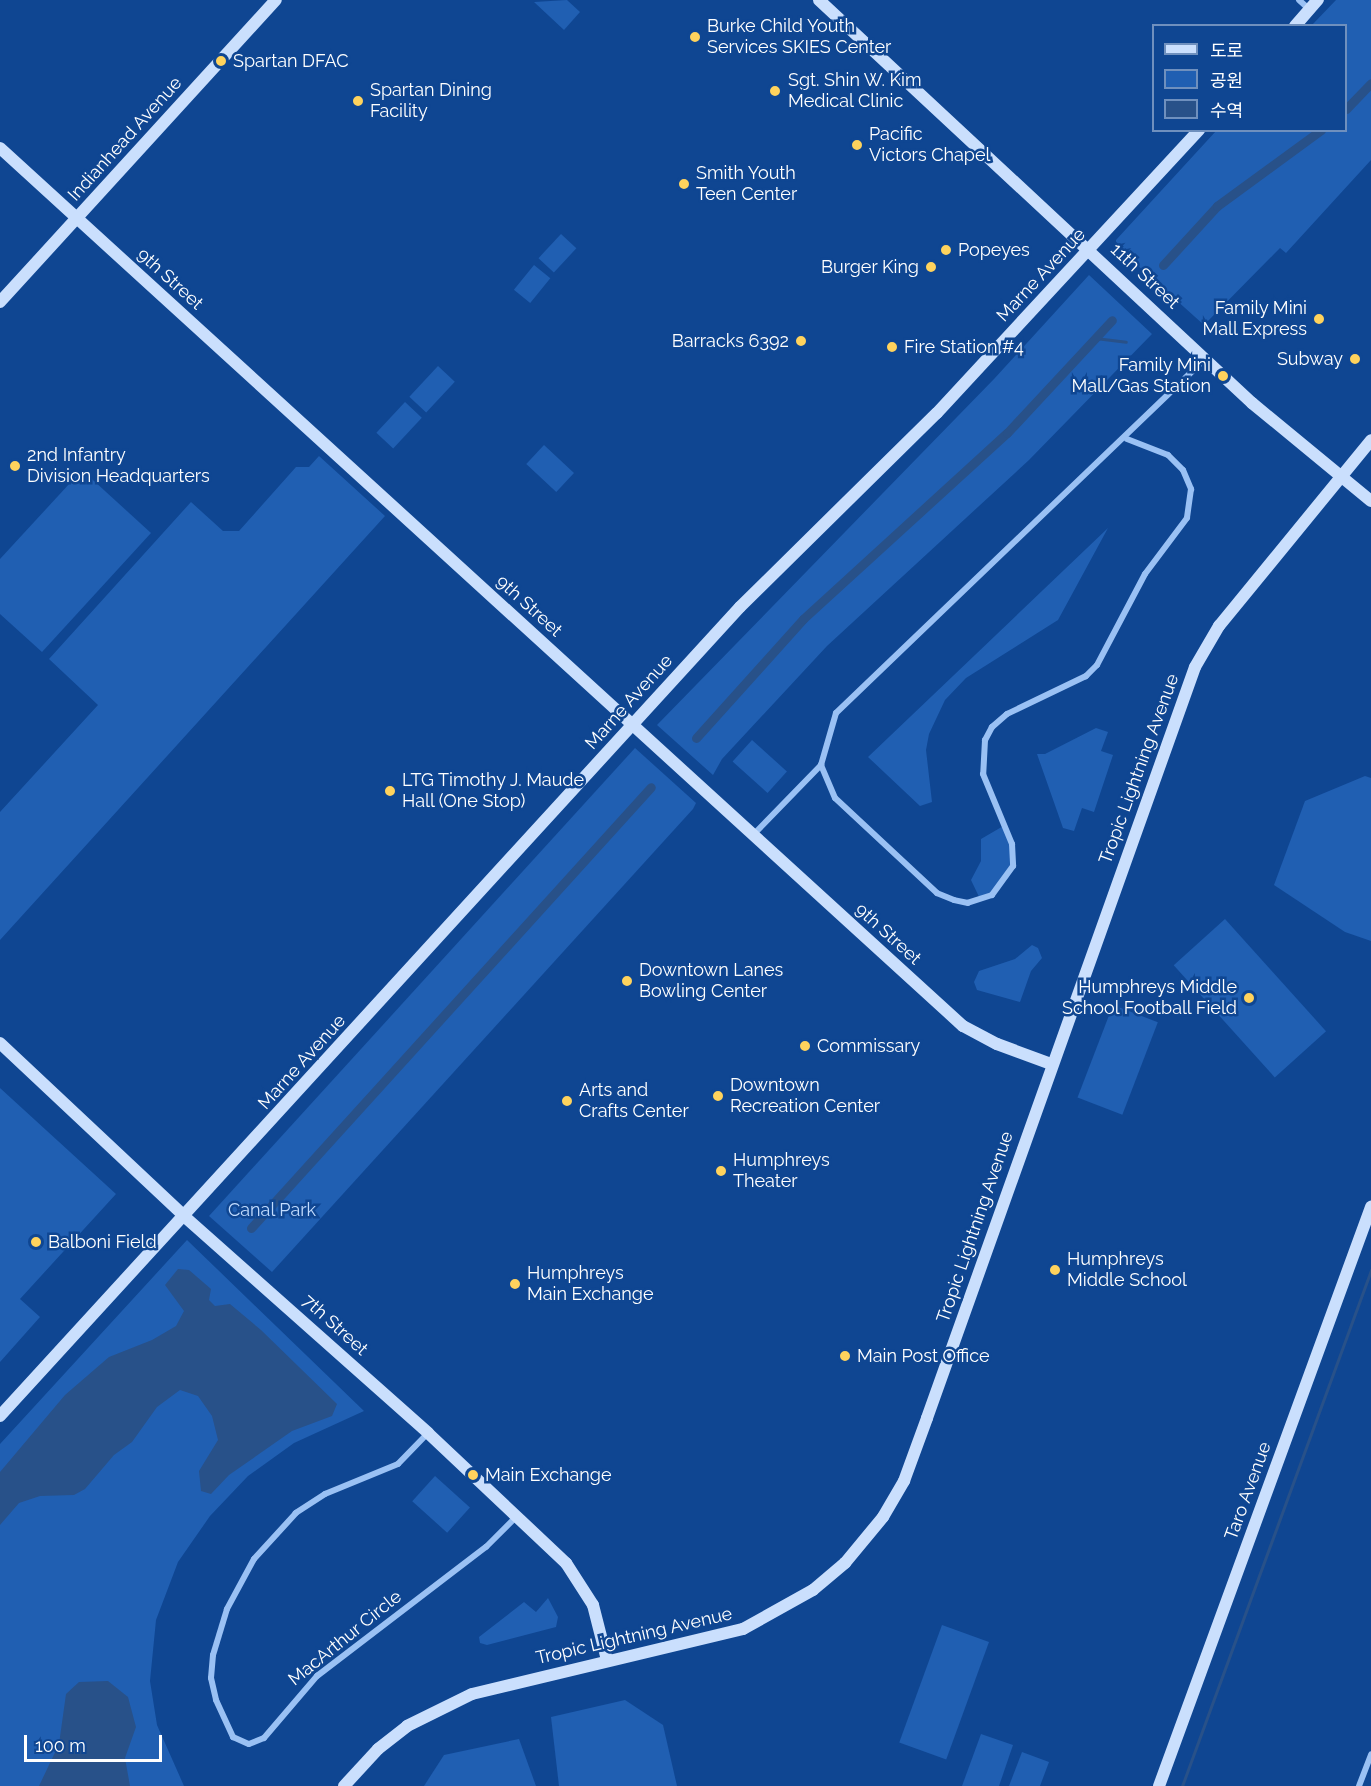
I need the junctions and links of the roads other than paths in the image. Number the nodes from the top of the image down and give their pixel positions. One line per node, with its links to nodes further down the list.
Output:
1 (276, 0): 9 (street, Indianhead Avenue)
2 (819, 0): 10 (street, 11th Street)
3 (1299, 0): 5 (street)
4 (1318, 0): 5 (street)
5 (1310, 10): 6 (street)
6 (1297, 24)
7 (1197, 132): 10 (street, Marne Avenue)
8 (0, 148): 9 (street, 9th Street)
9 (76, 219): 11 (street, Indianhead Avenue); 17 (street, 9th Street)
10 (1090, 249): 12 (street, 11th Street); 17 (street, Marne Avenue)
11 (0, 302)
12 (1206, 359): 13 (street); 15 (street, 11th Street)
13 (1127, 439): 18 (street); 18 (street)
14 (1371, 440): 15 (street, Tropic Lightning Avenue)
15 (1340, 477): 16 (street, 11th Street); 21 (street, Tropic Lightning Avenue)
16 (1371, 501)
17 (633, 725): 19 (street, 9th Street); 23 (street, Marne Avenue)
18 (821, 765): 19 (street)
19 (753, 836): 21 (street, 9th Street)
20 (0, 1043): 23 (street, 7th Street)
21 (1051, 1065): 27 (street, Tropic Lightning Avenue)
22 (1371, 1207): 30 (street, Taro Avenue)
23 (185, 1217): 24 (street, Marne Avenue); 25 (street, 7th Street)
24 (0, 1416)
25 (428, 1433): 26 (street, 7th Street); 26 (street, MacArthur Circle)
26 (517, 1516): 27 (street, 7th Street)
27 (607, 1660): 29 (street, Tropic Lightning Avenue)
28 (1371, 1754): 31 (street)
29 (344, 1786)
30 (1159, 1786)
31 (1359, 1786)

